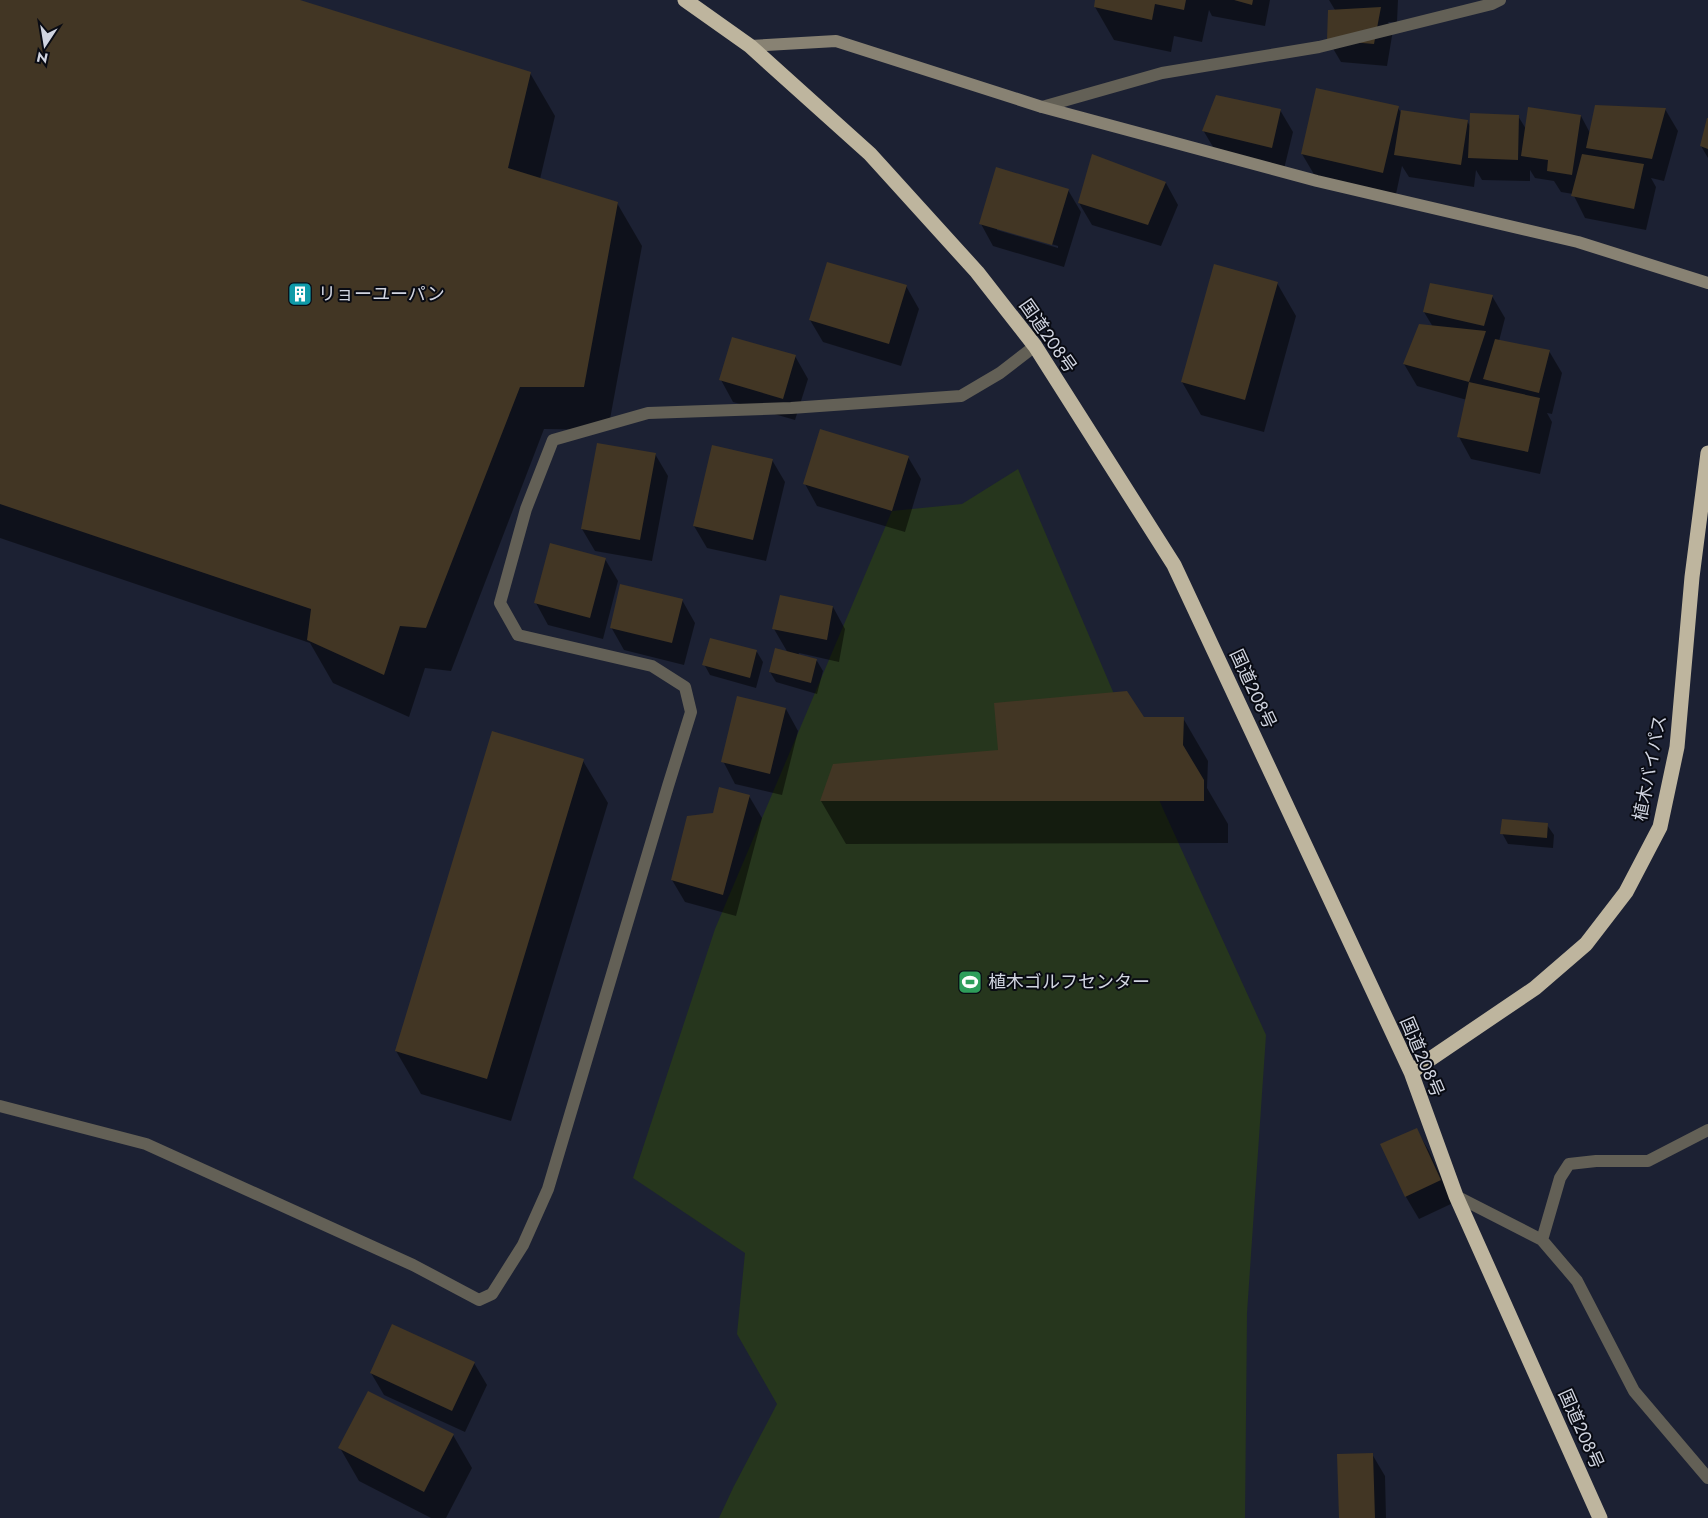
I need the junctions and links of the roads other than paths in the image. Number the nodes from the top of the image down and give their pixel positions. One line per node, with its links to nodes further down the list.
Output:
1 (685, 0): 3 (highway, 国道208号)
2 (1500, 0): 4 (street)
3 (750, 46): 4 (street); 6 (highway, 国道208号)
4 (1042, 107): 5 (street)
5 (1708, 283)
6 (1035, 346): 8 (highway, 国道208号); 9 (street)
7 (1708, 453): 8 (highway, 植木バイパス)
8 (1411, 1072): 11 (highway, 国道208号)
9 (0, 1106)
10 (1708, 1130): 12 (street)
11 (1456, 1196): 12 (street); 14 (highway, 国道208号)
12 (1542, 1240): 13 (street)
13 (1708, 1478)
14 (1600, 1518)

